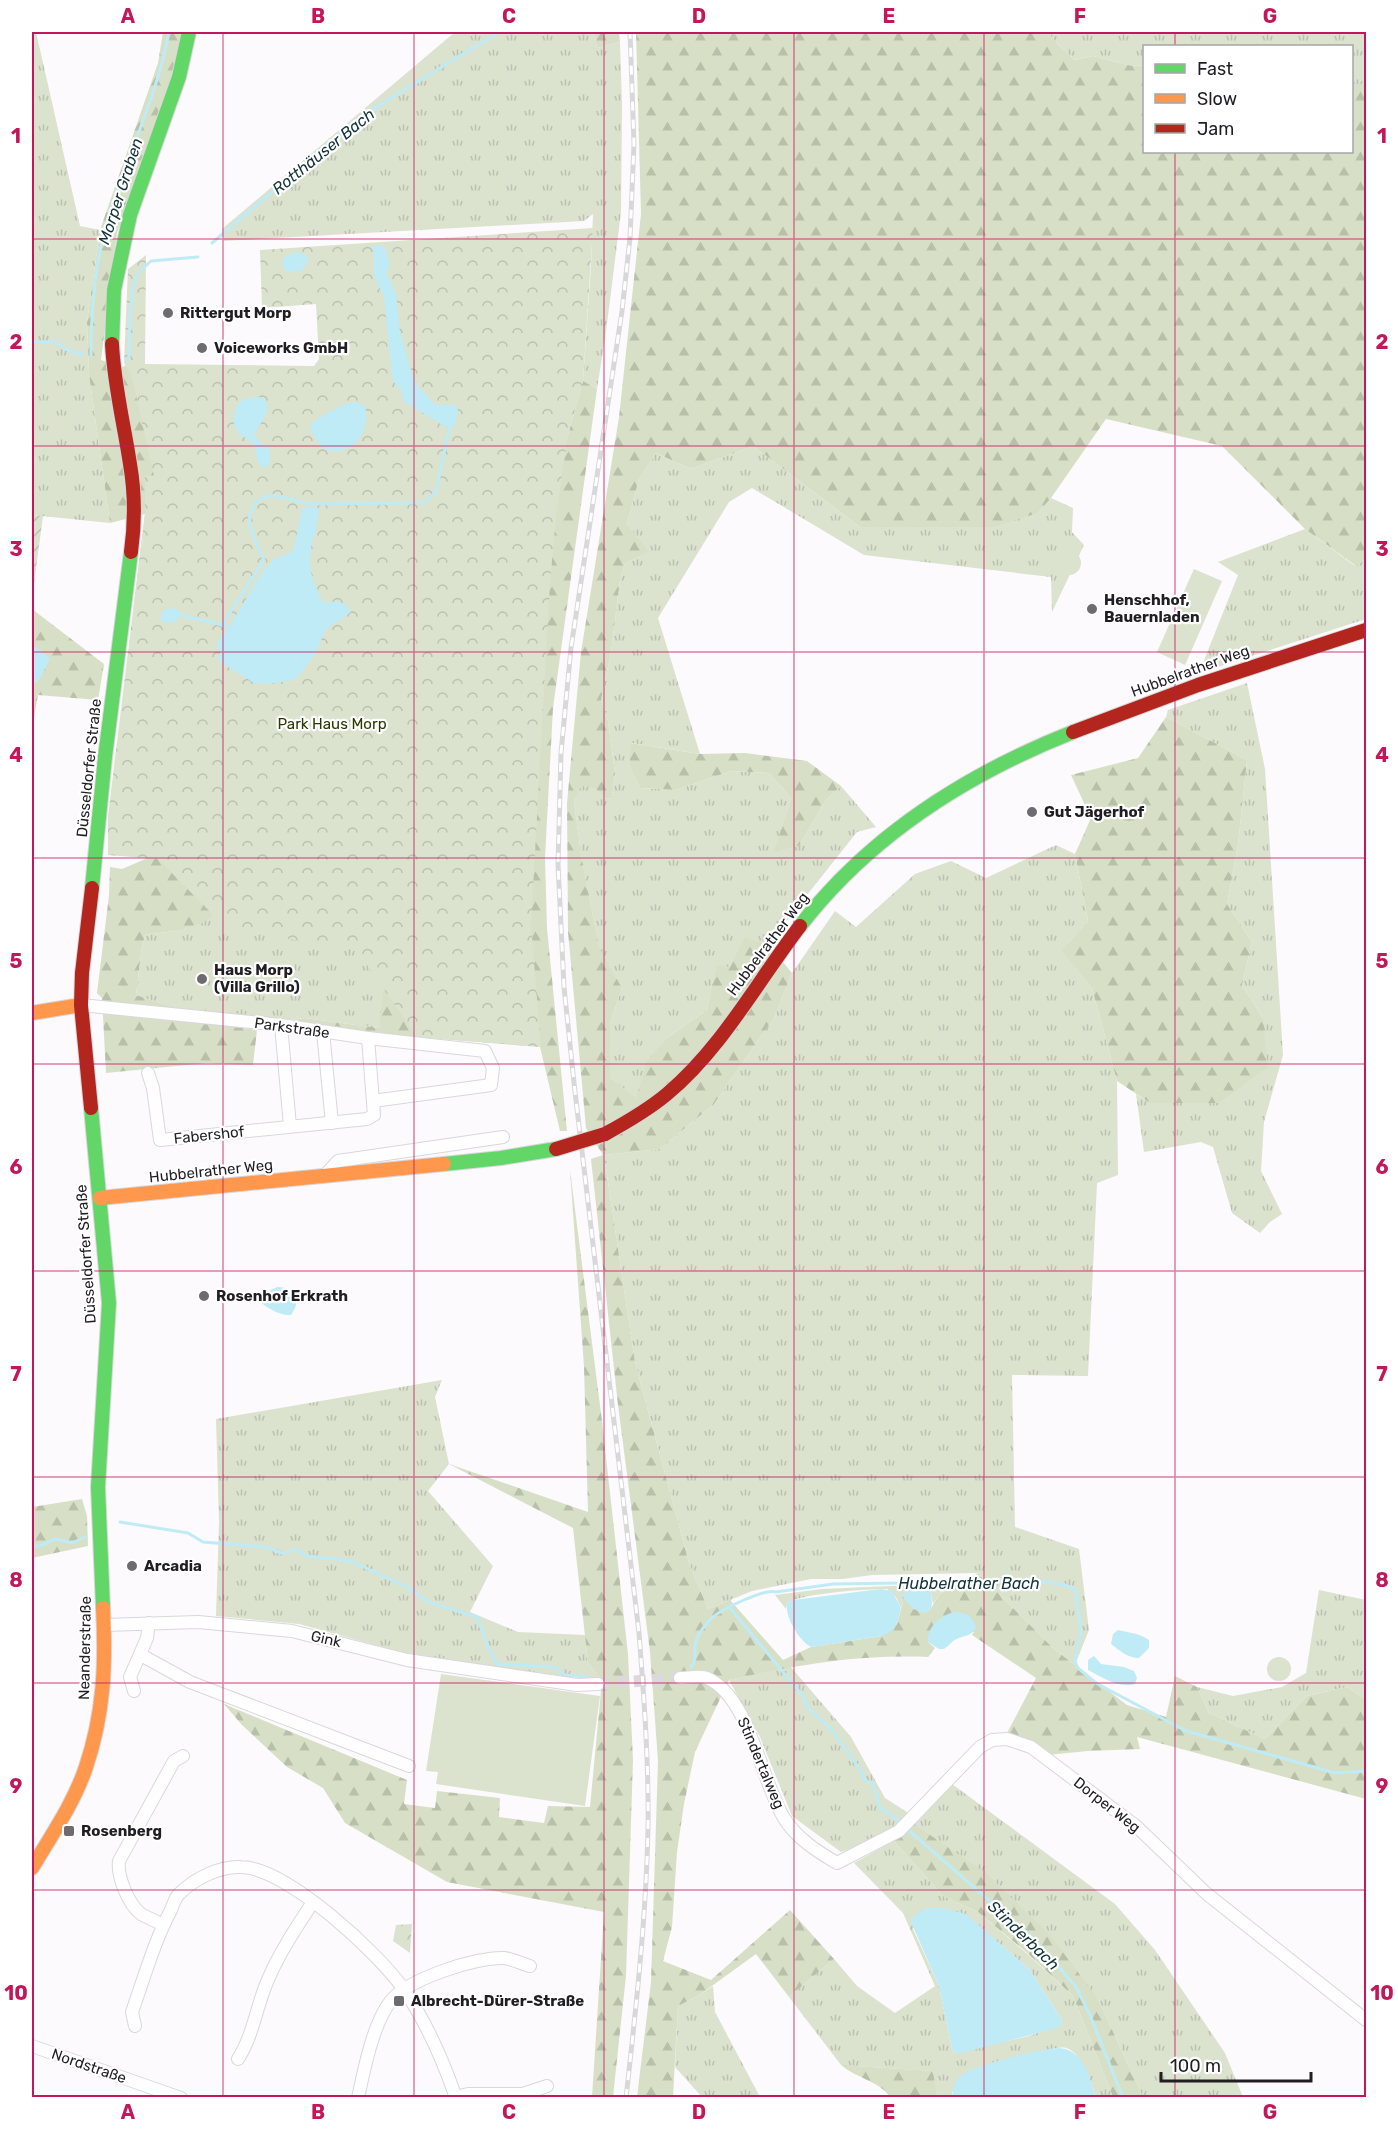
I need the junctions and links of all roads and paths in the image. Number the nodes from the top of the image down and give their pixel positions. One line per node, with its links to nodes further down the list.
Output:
1 (189, 32): 3 (main road, Düsseldorfer Straße)
2 (1366, 630): 13 (main road, Hubbelrather Weg, bridge)
3 (81, 1005): 4 (main road); 5 (street, Parkstraße); 14 (main road, Düsseldorfer Straße)
4 (32, 1013)
5 (281, 1025): 6 (street, Parkstraße); 11 (street)
6 (323, 1032): 7 (street, Parkstraße); 10 (street)
7 (368, 1038): 9 (street); 9 (street, Parkstraße)
8 (148, 1073): 11 (street, Fabershof)
9 (373, 1101): 10 (street, Fabershof)
10 (333, 1123): 11 (street, Fabershof)
11 (290, 1126)
12 (503, 1137): 13 (street, Hubbelrather Weg)
13 (325, 1175): 14 (main road, Hubbelrather Weg)
14 (100, 1198): 15 (main road, Düsseldorfer Straße)
15 (100, 1520): 17 (main road, Neanderstraße)
16 (149, 1623): 17 (street, Gink); 18 (street); 20 (street, Gink)
17 (104, 1625): 25 (main road, Neanderstraße)
18 (141, 1655): 21 (street); 23 (street)
19 (680, 1678): 24 (street, Stindertalweg)
20 (598, 1684)
21 (134, 1690)
22 (183, 1756): 27 (street)
23 (409, 1766)
24 (837, 1863): 30 (street, Dorper Weg)
25 (32, 1868)
26 (313, 1902): 27 (street); 29 (street); 33 (street)
27 (163, 1925): 31 (street)
28 (530, 1966): 29 (street)
29 (404, 1990): 36 (street); 37 (street)
30 (1366, 2020)
31 (135, 2026)
32 (32, 2046): 35 (street, Nordstraße)
33 (238, 2059)
34 (547, 2086): 37 (street)
35 (181, 2097)
36 (358, 2097)
37 (456, 2097)

